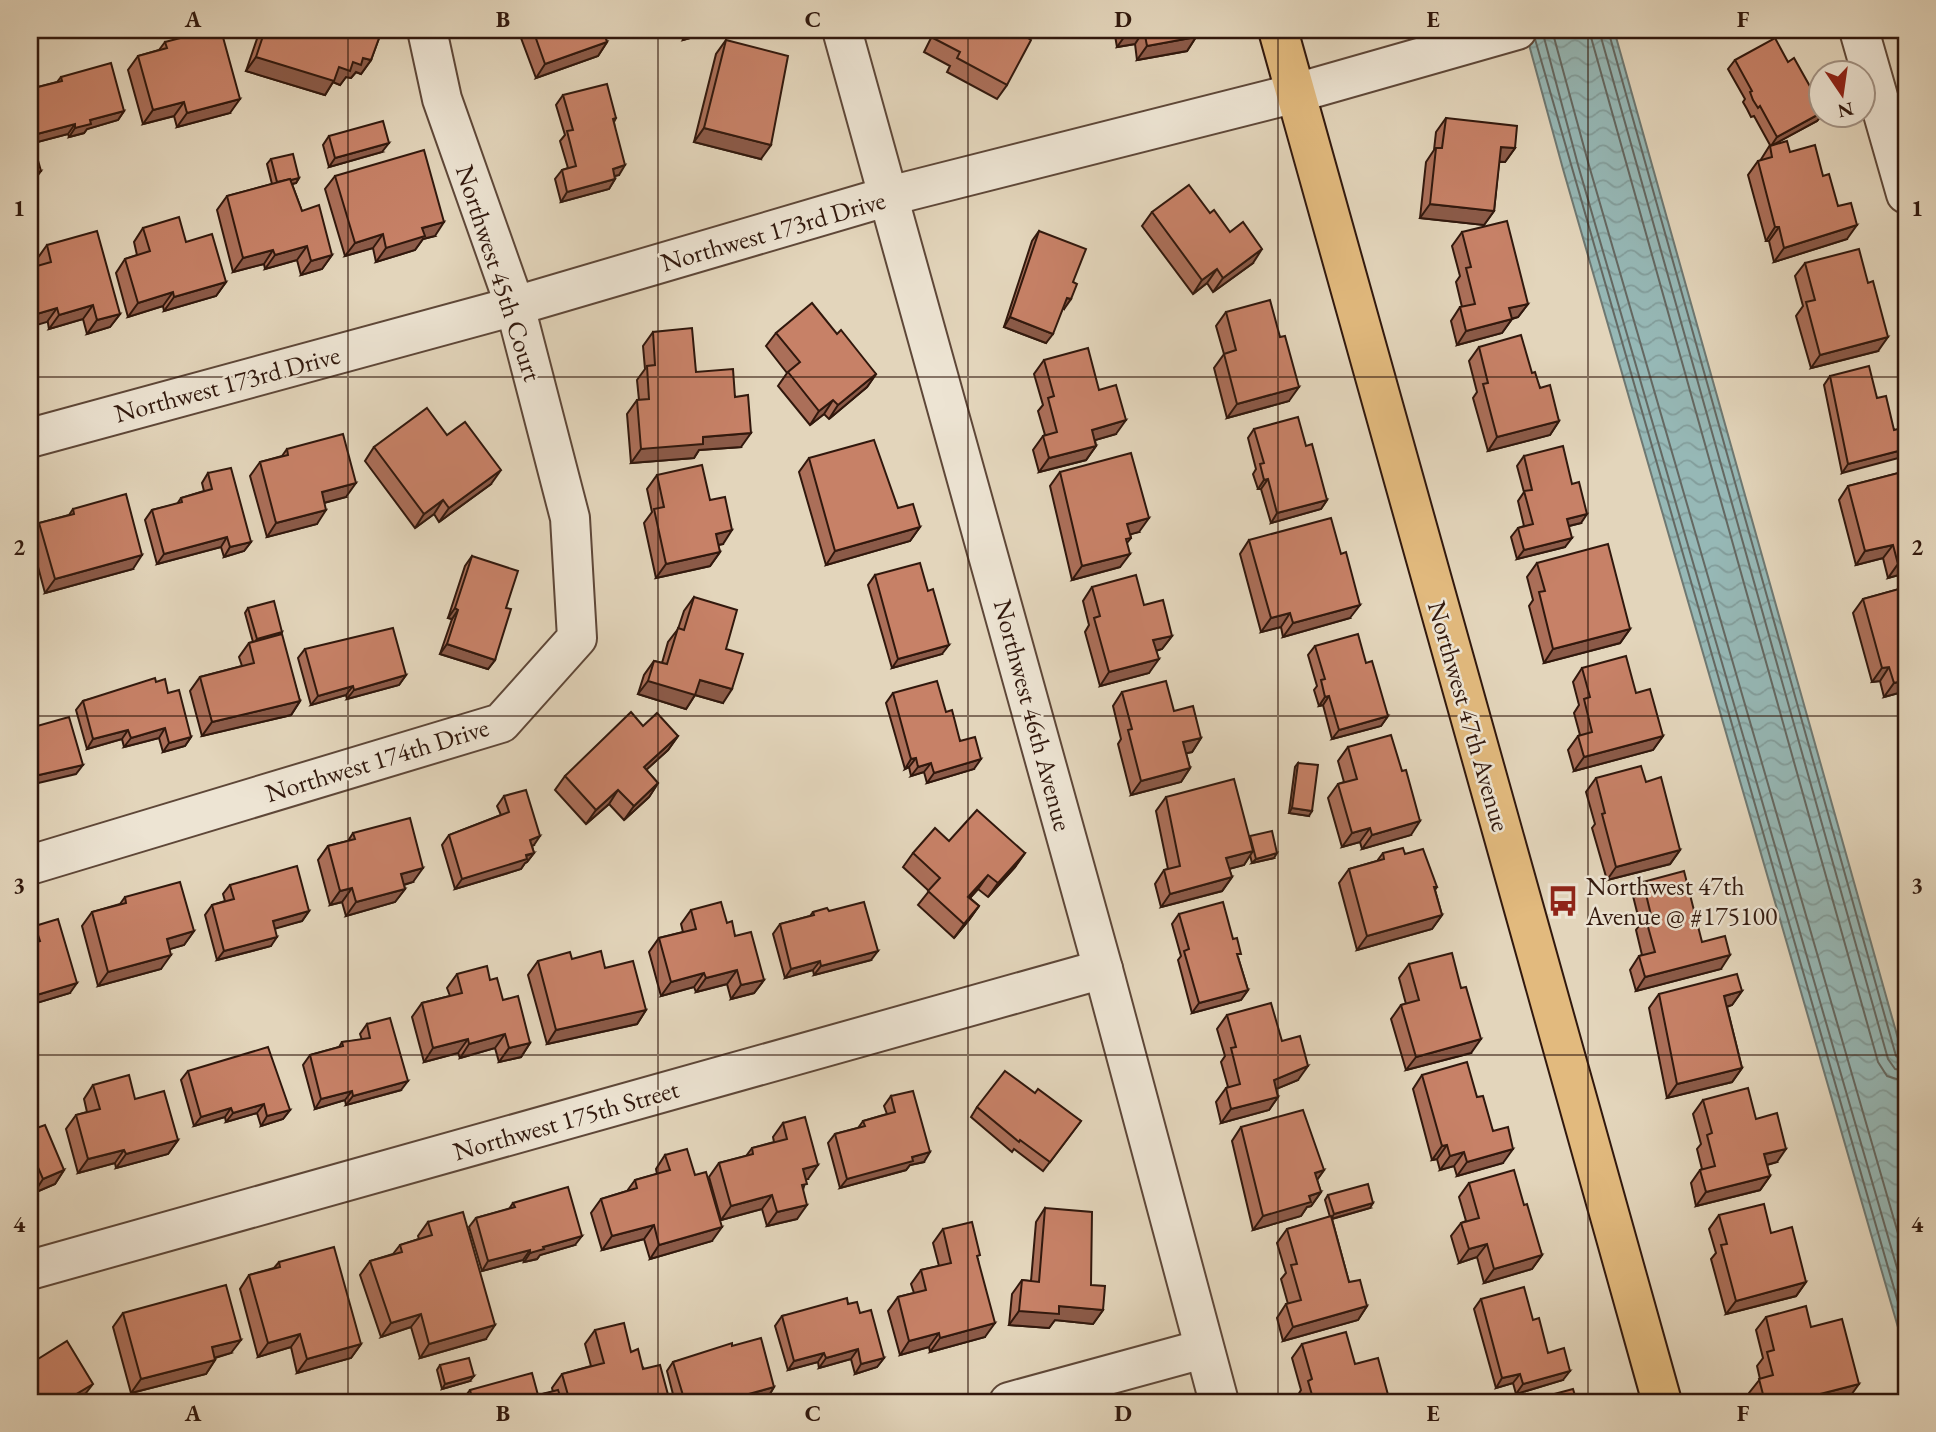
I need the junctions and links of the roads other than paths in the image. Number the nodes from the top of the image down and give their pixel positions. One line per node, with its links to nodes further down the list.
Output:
1 (427, 30): 9 (street, Northwest 45th Court)
2 (842, 30): 8 (street, Northwest 46th Avenue)
3 (1278, 30): 6 (main road, Northwest 47th Avenue)
4 (1859, 30): 7 (street)
5 (1513, 31): 6 (street, Northwest 173rd Drive)
6 (1296, 93): 8 (street, Northwest 173rd Drive); 18 (main road, Northwest 47th Avenue)
7 (1906, 194)
8 (889, 196): 9 (street, Northwest 173rd Drive); 13 (street, Northwest 46th Avenue)
9 (515, 306): 10 (street, Northwest 173rd Drive); 11 (street, Northwest 45th Court)
10 (30, 438)
11 (570, 518): 12 (street, Northwest 174th Drive)
12 (30, 865)
13 (1103, 969): 14 (street, Northwest 175th Street); 15 (street, Northwest 46th Avenue)
14 (30, 1270)
15 (1203, 1349): 16 (street); 17 (street, Northwest 46th Avenue)
16 (1009, 1402)
17 (1219, 1402)
18 (1661, 1402)

